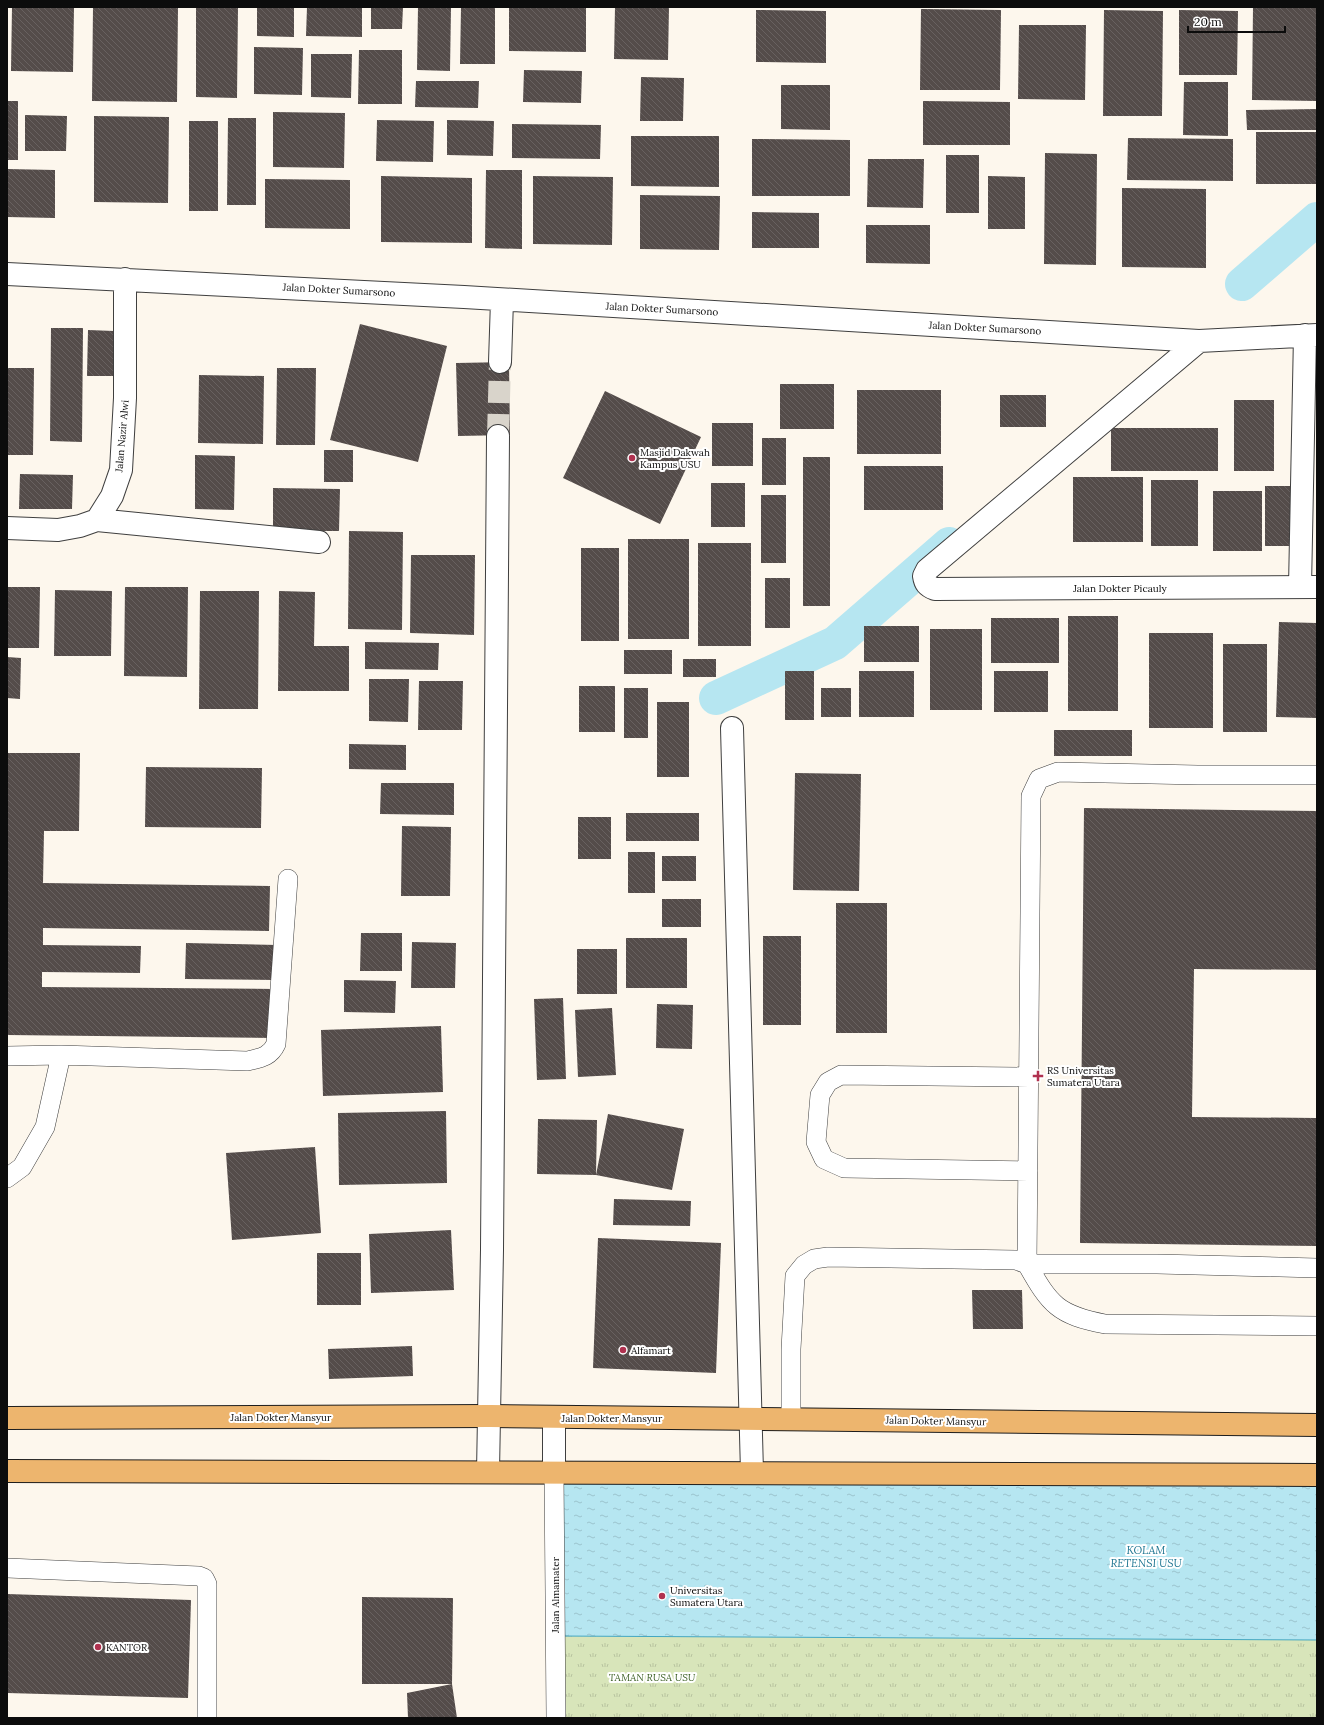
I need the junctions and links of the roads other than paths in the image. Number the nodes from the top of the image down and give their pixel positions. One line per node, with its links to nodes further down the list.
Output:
1 (7, 274): 2 (street, Jalan Dokter Sumarsono)
2 (125, 279): 3 (street, Jalan Dokter Sumarsono); 8 (street, Jalan Nazir Alwi)
3 (502, 300): 5 (street, Jalan Dokter Sumarsono); 6 (street)
4 (1311, 335): 5 (street, Jalan Dokter Sumarsono); 11 (street)
5 (1199, 341): 11 (street, Jalan Dokter Picauly)
6 (500, 362)
7 (498, 436): 23 (street)
8 (97, 520): 9 (street); 10 (street)
9 (7, 528)
10 (319, 542)
11 (1308, 587)
12 (732, 728): 26 (street)
13 (1317, 775): 17 (lane)
14 (288, 879): 15 (lane)
15 (61, 1055): 16 (lane); 19 (lane)
16 (7, 1056)
17 (1029, 1076): 18 (lane); 18 (lane)
18 (1028, 1171): 20 (lane)
19 (7, 1178)
20 (1027, 1264): 21 (lane); 22 (lane); 27 (lane)
21 (1317, 1268)
22 (1317, 1326)
23 (490, 1416): 24 (main road, Jalan Dokter Mansyur); 25 (main road, Jalan Dokter Mansyur); 30 (street)
24 (7, 1418)
25 (554, 1418): 26 (main road, Jalan Dokter Mansyur); 31 (street, Jalan Dokter Mansyur)
26 (750, 1419): 27 (main road, Jalan Dokter Mansyur); 32 (street)
27 (791, 1419): 28 (main road, Jalan Dokter Mansyur)
28 (1317, 1425)
29 (7, 1471): 30 (main road)
30 (488, 1472): 31 (main road)
31 (554, 1472): 32 (main road); 36 (lane, Jalan Almamater)
32 (752, 1472): 33 (main road)
33 (1317, 1475)
34 (7, 1568): 35 (lane)
35 (207, 1718)
36 (556, 1718)

